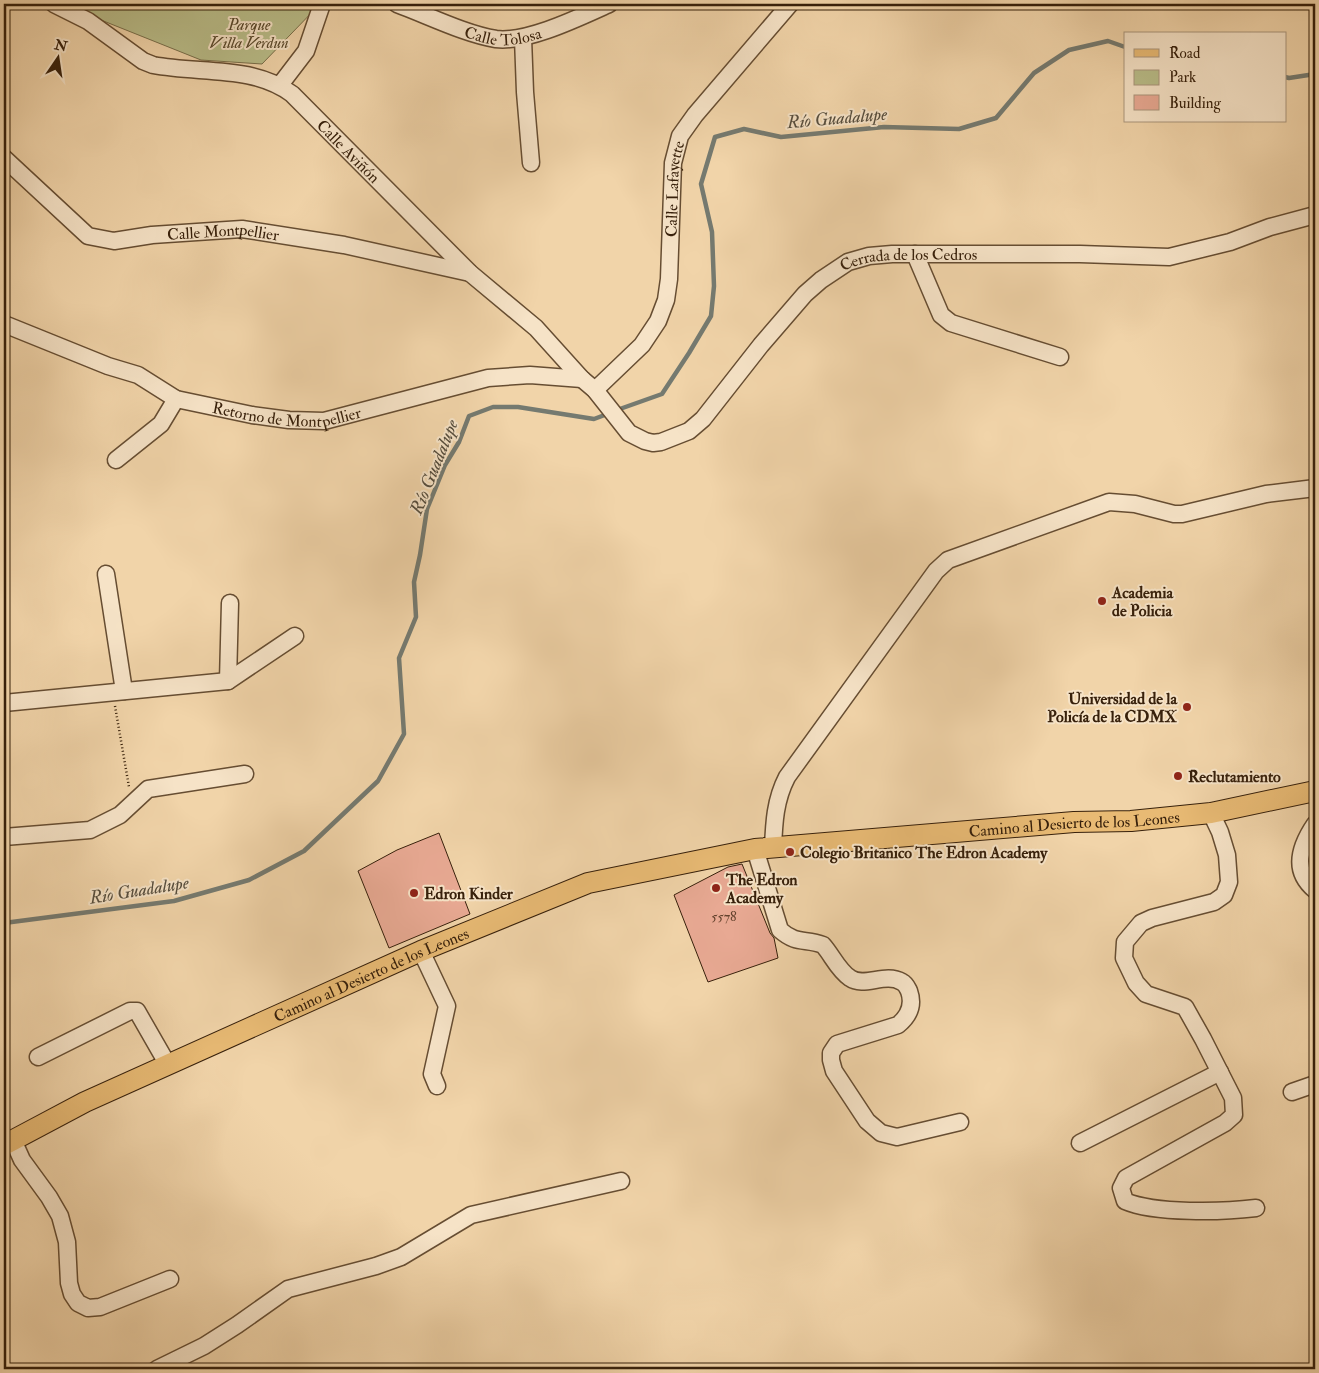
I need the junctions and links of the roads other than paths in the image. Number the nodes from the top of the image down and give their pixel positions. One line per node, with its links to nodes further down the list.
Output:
1 (54, 4): 7 (street, Calle Aviñón)
2 (322, 4): 7 (street)
3 (397, 4): 6 (street, Calle Tolosa)
4 (610, 4): 6 (street, Calle Tolosa)
5 (790, 4): 15 (street, Calle Lafayette)
6 (523, 38): 9 (street)
7 (280, 85): 12 (street, Calle Aviñón)
8 (4, 158): 12 (street, Calle Montpellier)
9 (531, 163)
10 (1315, 215): 11 (street, Cerrada de los Cedros)
11 (915, 254): 14 (street); 15 (street, Cerrada de los Cedros)
12 (470, 273): 15 (street, Calle Aviñón)
13 (4, 324): 16 (street, Retorno de Montpellier)
14 (1060, 357)
15 (591, 388): 16 (street, Retorno de Montpellier)
16 (176, 399): 17 (street)
17 (116, 460)
18 (1315, 488): 30 (street)
19 (106, 574): 23 (street)
20 (230, 603): 22 (street)
21 (295, 636): 22 (street)
22 (228, 681): 23 (street)
23 (118, 691): 24 (street)
24 (4, 703)
25 (245, 774): 29 (street)
26 (1315, 790): 27 (main road, Camino al Desierto de los Leones)
27 (1210, 813): 30 (main road, Camino al Desierto de los Leones); 35 (street)
28 (1315, 824): 31 (street)
29 (4, 837)
30 (764, 849): 32 (main road, Camino al Desierto de los Leones); 39 (street)
31 (1315, 890)
32 (420, 951): 34 (main road, Camino al Desierto de los Leones); 37 (street)
33 (38, 1057): 34 (street)
34 (168, 1065): 40 (main road, Camino al Desierto de los Leones)
35 (1220, 1072): 41 (street); 43 (street)
36 (1315, 1084): 38 (street)
37 (437, 1086)
38 (1292, 1092)
39 (960, 1122)
40 (9, 1142): 44 (street)
41 (1080, 1143)
42 (621, 1181): 45 (street)
43 (1256, 1208)
44 (170, 1279)
45 (157, 1369)

